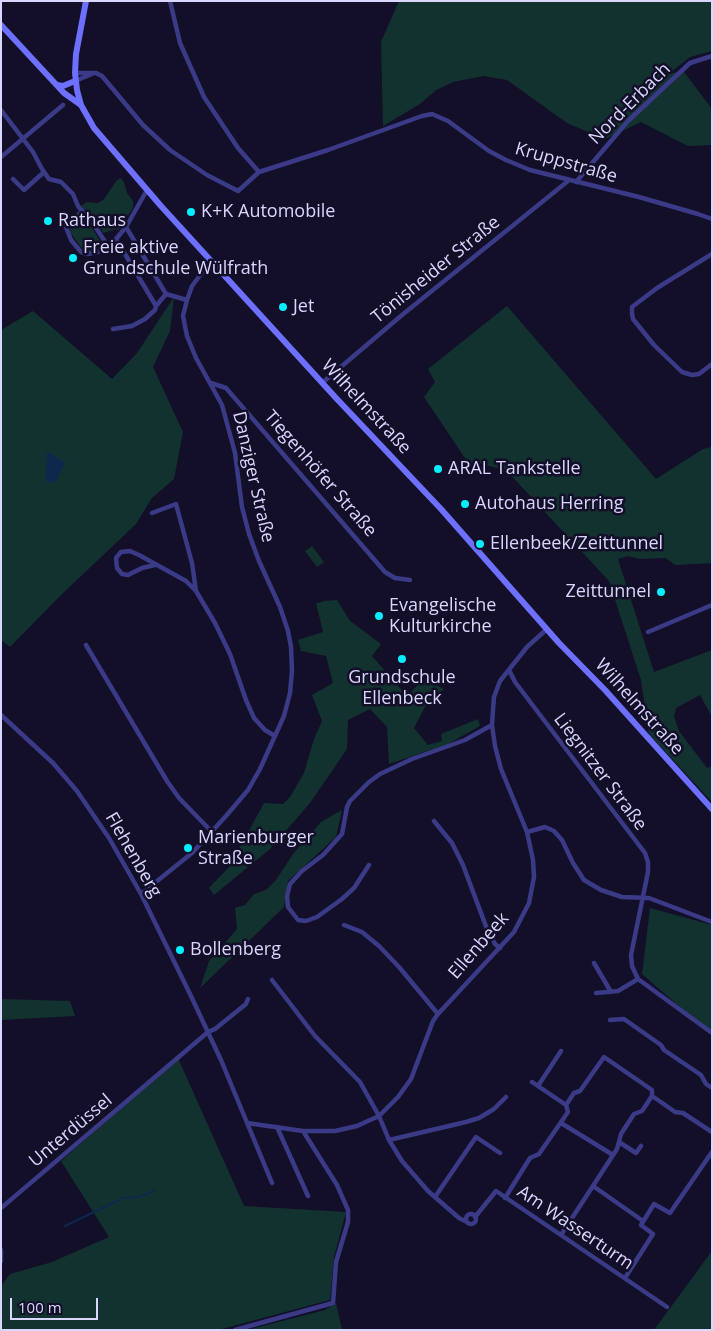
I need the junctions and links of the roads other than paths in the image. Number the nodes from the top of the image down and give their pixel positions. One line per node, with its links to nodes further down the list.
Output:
1 (86, 1): 5 (main road)
2 (170, 1): 15 (street)
3 (1, 26): 8 (main road, Wilhelmstraße)
4 (712, 56): 18 (street, Nord-Erbach)
5 (75, 73): 6 (street); 7 (main road)
6 (95, 73): 7 (street); 15 (street)
7 (75, 81): 8 (main road); 10 (main road)
8 (57, 85): 10 (main road, Wilhelmstraße)
9 (63, 105): 12 (street)
10 (81, 105): 19 (main road, Wilhelmstraße)
11 (1, 110): 12 (street)
12 (24, 139): 13 (street); 14 (street)
13 (1, 157)
14 (44, 172): 16 (street); 20 (street)
15 (259, 172): 17 (street, Kruppstraße)
16 (13, 179)
17 (568, 181): 18 (street, Kruppstraße); 33 (street, Tönisheider Straße)
18 (576, 182): 21 (street, Kruppstraße)
19 (147, 190): 22 (street); 26 (main road, Wilhelmstraße)
20 (82, 211): 24 (street); 24 (street)
21 (712, 219)
22 (126, 227): 23 (street); 27 (street)
23 (116, 239): 24 (street); 29 (street)
24 (108, 246)
25 (712, 254): 31 (street)
26 (213, 262): 28 (street, Danziger Straße); 33 (main road, Wilhelmstraße)
27 (166, 294): 28 (street); 29 (street)
28 (186, 300): 32 (street, Danziger Straße)
29 (156, 306): 30 (street)
30 (112, 329)
31 (712, 364)
32 (211, 382): 36 (street, Tiegenhöfer Straße); 45 (street, Danziger Straße)
33 (322, 383): 39 (main road, Wilhelmstraße)
34 (152, 513): 37 (street)
35 (155, 564): 35 (street); 37 (street)
36 (410, 580)
37 (196, 591): 45 (street)
38 (712, 605): 40 (street)
39 (547, 629): 42 (street, Ellenbeek); 46 (main road, Wilhelmstraße)
40 (648, 632)
41 (86, 646): 48 (street)
42 (509, 670): 44 (street, Ellenbeek); 52 (street, Liegnitzer Straße)
43 (1, 715): 51 (street, Flehenberg)
44 (492, 725): 49 (street, Ellenbeek); 50 (street)
45 (275, 736): 48 (street, Danziger Straße)
46 (712, 810)
47 (434, 821): 55 (street)
48 (212, 832): 51 (street, Danziger Straße)
49 (526, 832): 52 (street); 55 (street, Ellenbeek)
50 (369, 865)
51 (141, 894): 64 (street, Flehenberg)
52 (642, 898): 53 (street); 57 (street, Liegnitzer Straße)
53 (712, 922)
54 (344, 925): 62 (street)
55 (500, 948): 62 (street, Ellenbeek)
56 (594, 963): 59 (street)
57 (638, 979): 59 (street); 65 (street)
58 (272, 980): 73 (street)
59 (611, 992): 60 (street)
60 (596, 993)
61 (248, 999): 64 (street)
62 (438, 1014): 73 (street, Ellenbeek)
63 (610, 1020): 69 (street)
64 (208, 1032): 75 (street, Flehenberg); 90 (street, Unterdüssel)
65 (712, 1033)
66 (561, 1051): 68 (street)
67 (532, 1082): 68 (street)
68 (538, 1086): 72 (street)
69 (712, 1088)
70 (652, 1096): 72 (street); 78 (street); 80 (street)
71 (506, 1098): 79 (street)
72 (566, 1105): 74 (street)
73 (379, 1116): 77 (street, Ellenbeek); 79 (street)
74 (561, 1122): 84 (street); 89 (street)
75 (247, 1123): 76 (street, Ellenbeek); 85 (street, Flehenberg)
76 (277, 1127): 77 (street, Ellenbeek); 87 (street)
77 (303, 1132): 97 (street)
78 (712, 1132)
79 (389, 1140): 88 (street)
80 (619, 1142): 81 (street); 84 (street)
81 (641, 1146)
82 (712, 1152): 91 (street)
83 (500, 1153): 88 (street)
84 (613, 1155): 86 (street)
85 (272, 1183)
86 (593, 1186): 91 (street); 92 (street)
87 (308, 1196)
88 (435, 1197): 89 (street, Am Wasserturm)
89 (505, 1198): 92 (street, Am Wasserturm)
90 (1, 1208)
91 (643, 1221): 95 (street)
92 (562, 1236): 95 (street, Am Wasserturm)
93 (1, 1250): 94 (street)
94 (1, 1262)
95 (625, 1278): 96 (street, Am Wasserturm)
96 (667, 1307)
97 (237, 1329)

